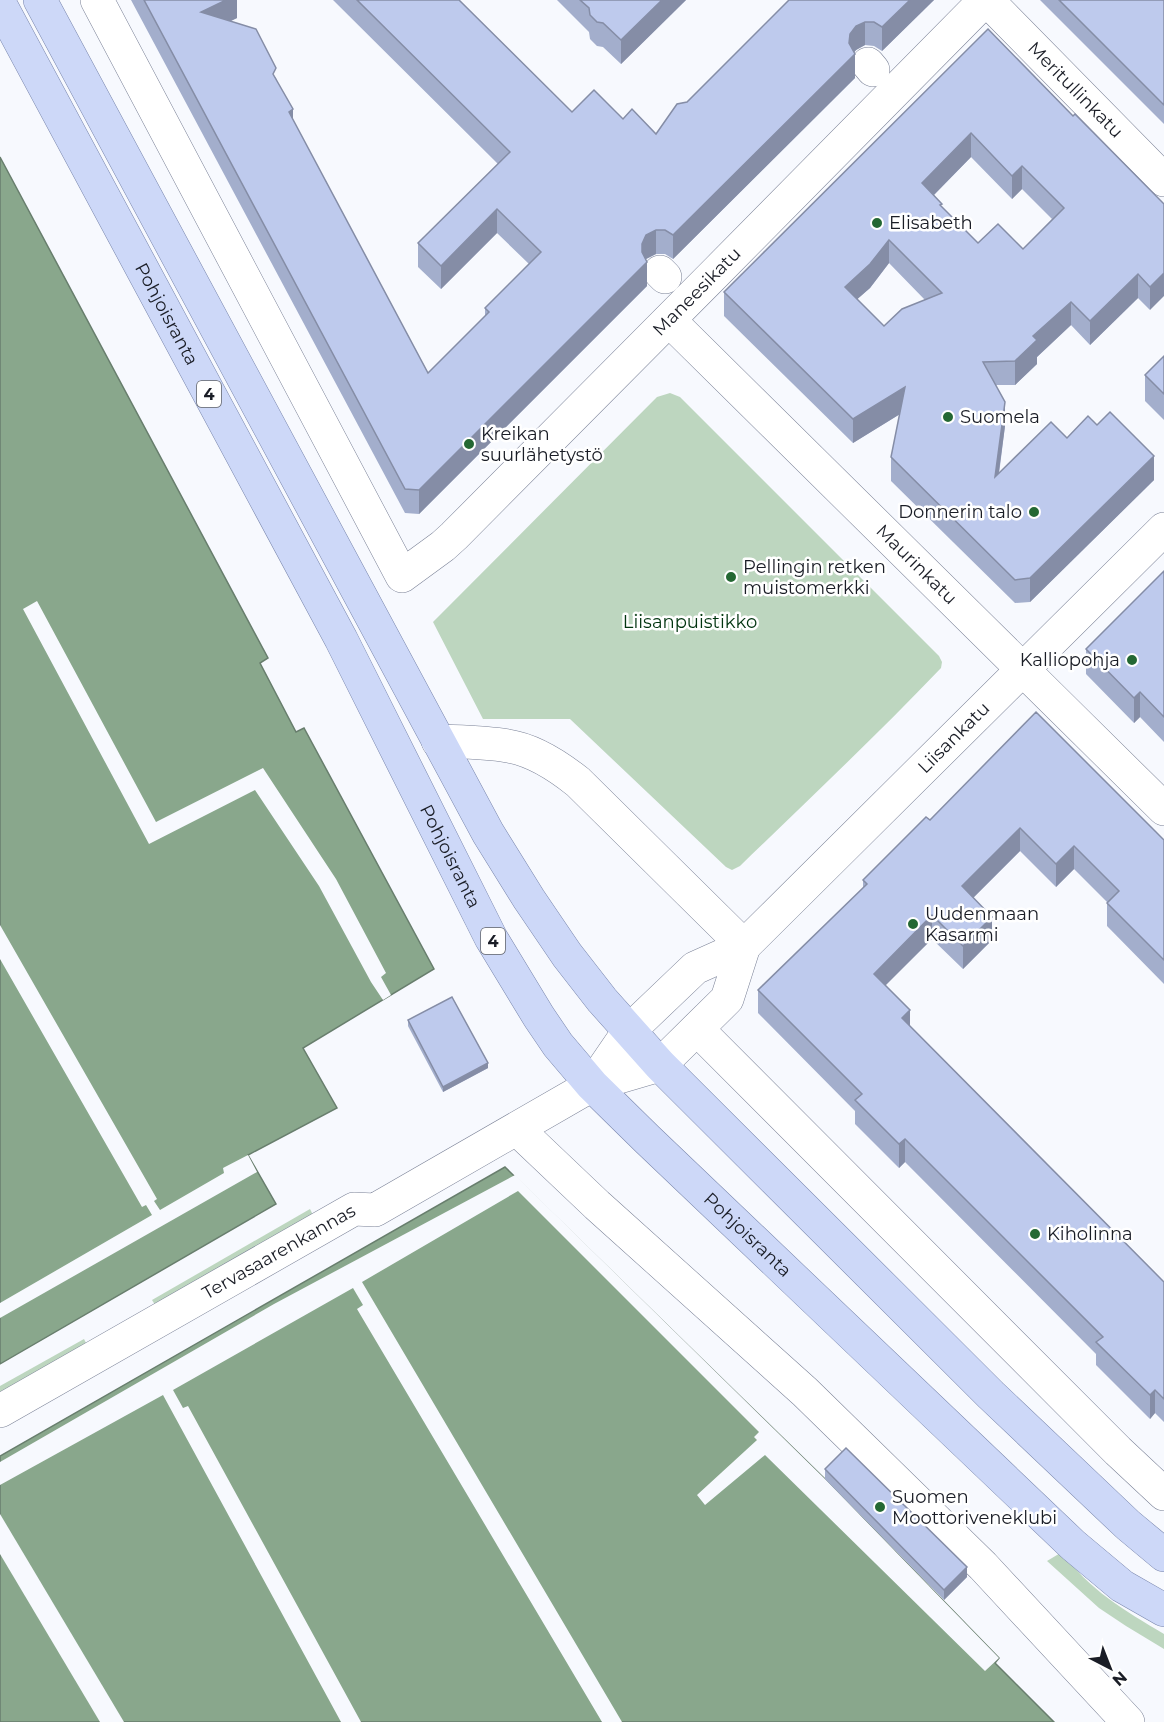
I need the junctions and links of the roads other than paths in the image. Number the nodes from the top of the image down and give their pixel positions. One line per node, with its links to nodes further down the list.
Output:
1 (40, 0): 9 (main road, Pohjoisranta / 4)
2 (97, 0): 6 (street, Maneesikatu)
3 (986, 0): 5 (street, Meritullinkatu); 6 (street, Maneesikatu)
4 (0, 4): 15 (main road, Pohjoisranta / 4)
5 (1164, 180)
6 (669, 320): 8 (street, Maurinkatu)
7 (1164, 529): 8 (street, Liisankatu)
8 (1023, 670): 10 (street, Maurinkatu); 11 (street, Liisankatu)
9 (438, 741): 11 (street); 13 (main road, Pohjoisranta)
10 (1164, 809)
11 (744, 946): 12 (street, Liisankatu); 13 (street, Liisankatu)
12 (697, 1029): 14 (street, Liisankatu); 18 (street)
13 (629, 1031): 14 (main road, Pohjoisranta); 15 (street, Liisankatu)
14 (660, 1065): 15 (street, Liisankatu); 19 (main road, Pohjoisranta)
15 (592, 1085): 16 (street, Tervasaarenkannas); 20 (main road, Pohjoisranta)
16 (518, 1129): 17 (street, Tervasaarenkannas); 21 (street)
17 (0, 1411)
18 (1164, 1494)
19 (1163, 1551)
20 (1164, 1610)
21 (1128, 1722)

